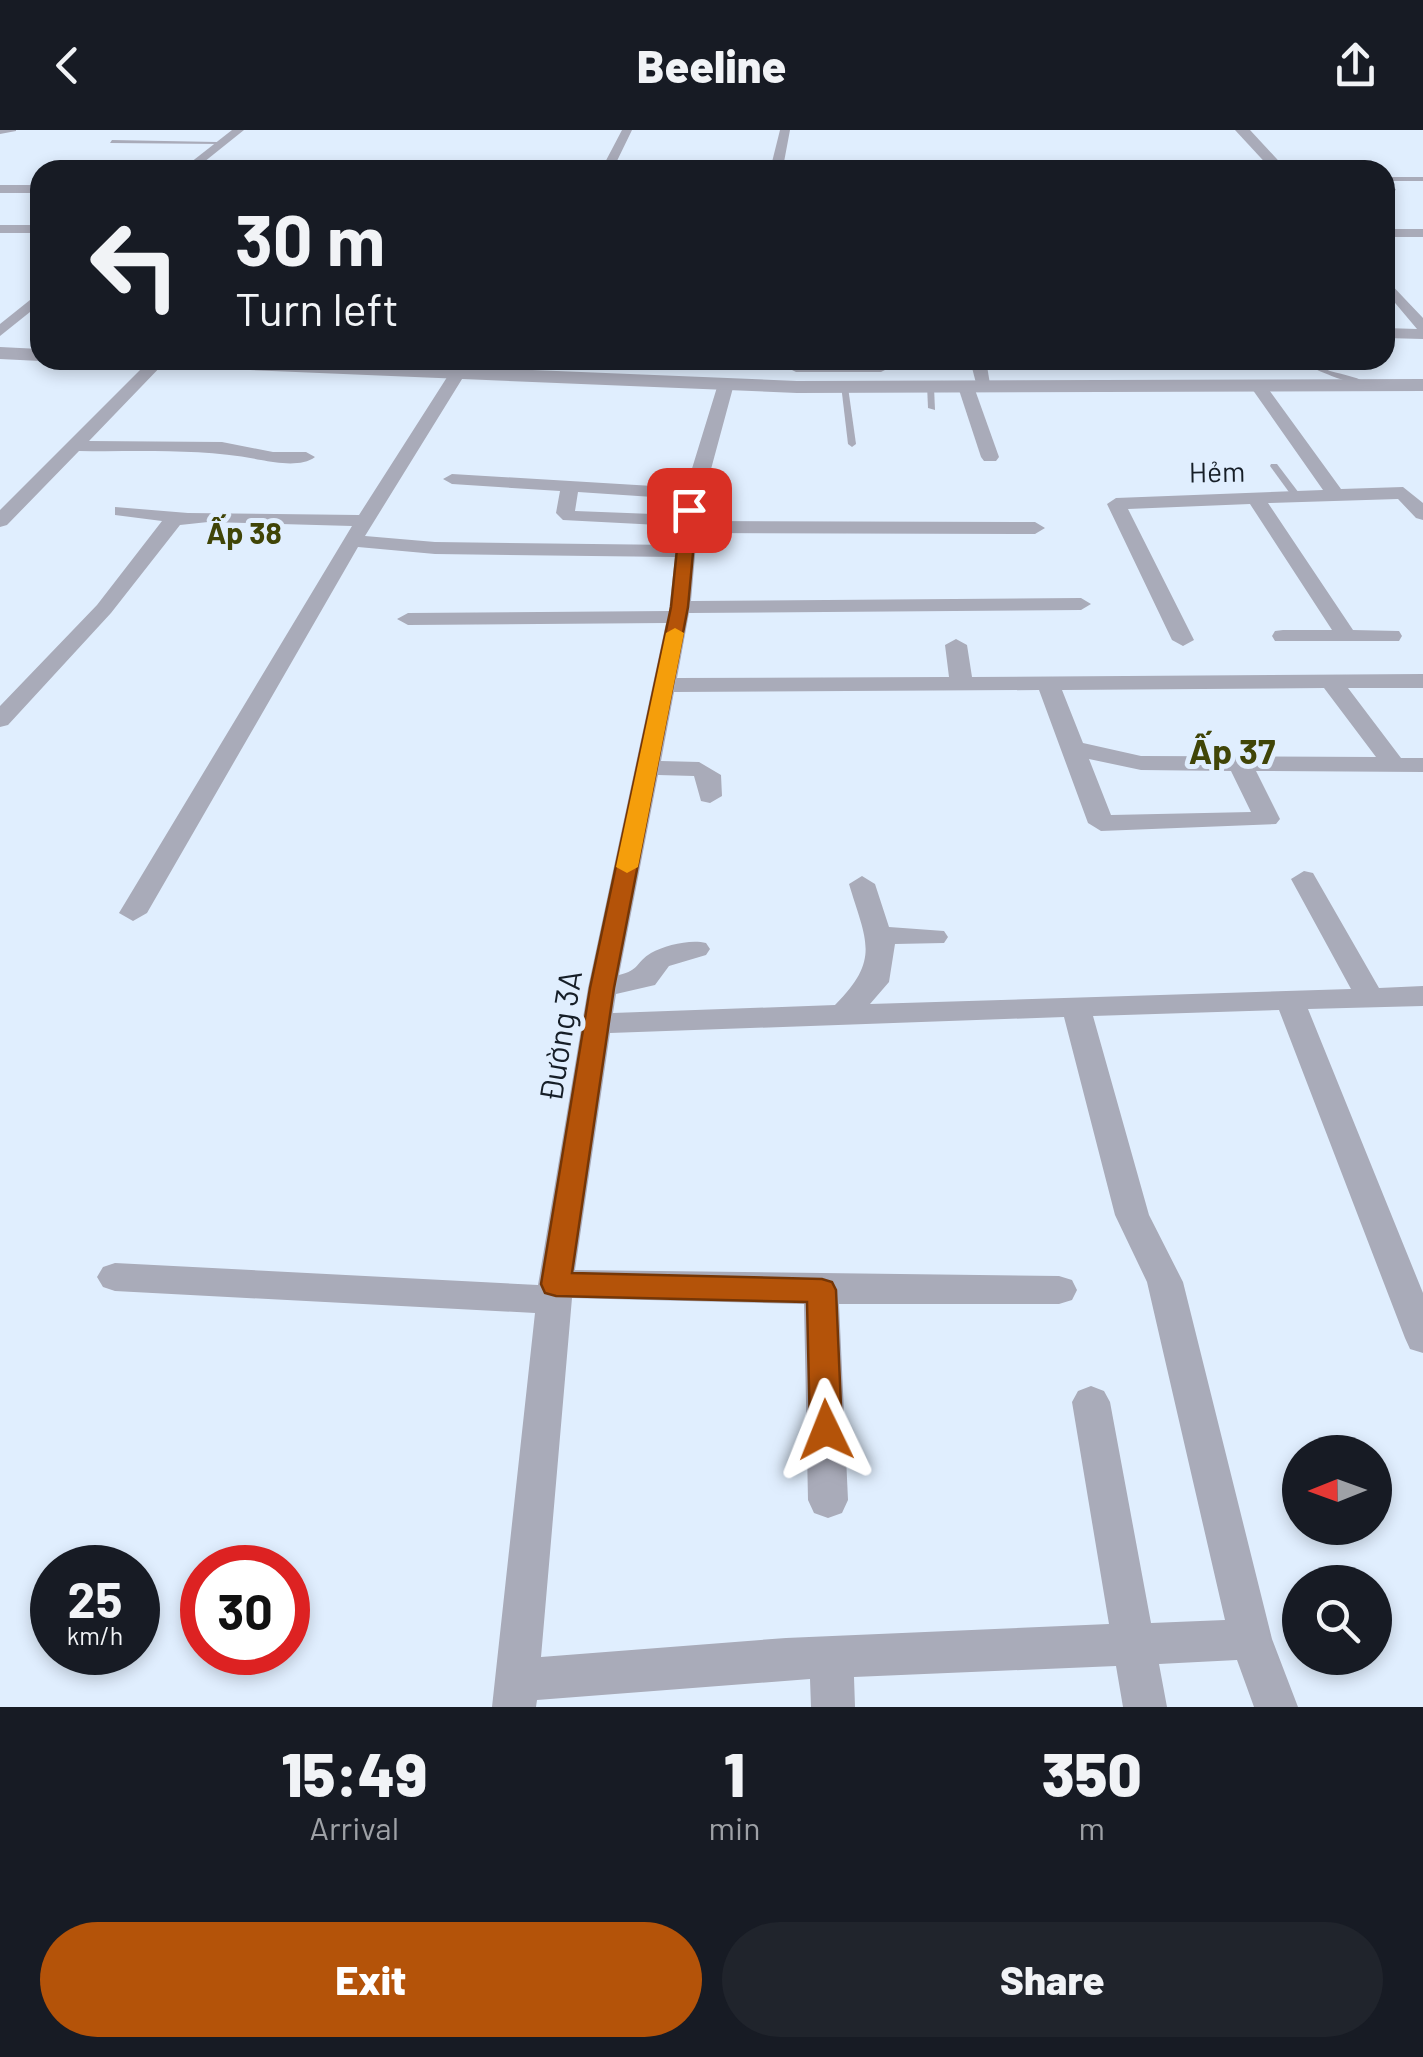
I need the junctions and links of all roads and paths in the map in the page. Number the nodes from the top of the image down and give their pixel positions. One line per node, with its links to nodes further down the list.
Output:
1 (239, 130): 8 (street)
2 (627, 130): 11 (street)
3 (785, 130): 12 (street)
4 (1242, 130): 14 (street)
5 (11, 131): 7 (street)
6 (126, 131): 8 (lane)
7 (0, 132)
8 (216, 144): 10 (street)
9 (1137, 157): 13 (street)
10 (198, 160)
11 (612, 160)
12 (778, 160)
13 (1189, 160)
14 (1270, 160)
15 (1423, 179): 16 (lane)
16 (1395, 184)
17 (0, 189): 18 (street)
18 (30, 189)
19 (0, 228): 20 (street)
20 (30, 229)
21 (1395, 233): 22 (street)
22 (1423, 233)
23 (0, 242): 24 (street)
24 (30, 242)
25 (1395, 295): 27 (street)
26 (30, 305): 28 (street)
27 (1423, 330): 29 (street)
28 (0, 332)
29 (1395, 333)
30 (0, 353): 31 (street)
31 (30, 354)
32 (146, 370): 48 (street)
33 (413, 370): 38 (street)
34 (480, 370): 38 (street)
35 (548, 370): 41 (street)
36 (977, 370): 46 (street)
37 (1323, 370): 44 (lane)
38 (460, 372): 63 (street)
39 (796, 372): 40 (lane); 41 (street); 45 (street)
40 (882, 372): 45 (street); 46 (street)
41 (726, 384): 61 (street, Đường 3A)
42 (1423, 385): 44 (street)
43 (1258, 386): 44 (street); 46 (street); 54 (street)
44 (1368, 386)
45 (844, 387): 47 (lane)
46 (975, 388): 50 (street)
47 (852, 444)
48 (72, 446): 49 (street); 60 (street)
49 (306, 457)
50 (990, 458)
51 (1274, 466): 55 (lane)
52 (452, 480): 53 (street)
53 (571, 484): 61 (street); 61 (street)
54 (1336, 495): 55 (street, Hẻm); 58 (street, Hẻm)
55 (1297, 496): 56 (street, Hẻm)
56 (1256, 499): 67 (street); 70 (street, Hẻm)
57 (122, 511): 59 (street)
58 (1423, 514)
59 (186, 518): 63 (street); 77 (street)
60 (0, 521)
61 (688, 523): 62 (street); 63 (street); 65 (street, Đường 3A)
62 (1035, 528)
63 (358, 531): 86 (street)
64 (1081, 604): 65 (street)
65 (679, 612): 66 (street); 75 (street, Đường 3A)
66 (408, 619)
67 (1346, 635): 68 (street); 69 (street)
68 (1283, 636)
69 (1392, 636)
70 (1183, 640)
71 (956, 645): 76 (street)
72 (1423, 682): 73 (street)
73 (1332, 684): 74 (street); 80 (street)
74 (1050, 685): 76 (street); 78 (street)
75 (665, 686): 76 (street); 82 (street, Đường 3A)
76 (962, 686)
77 (0, 720)
78 (1072, 748): 79 (street); 79 (street)
79 (1240, 764): 80 (street)
80 (1394, 765): 81 (street)
81 (1423, 765)
82 (648, 768): 83 (street); 90 (street, Đường 3A)
83 (710, 796)
84 (1304, 879): 93 (street)
85 (862, 884): 87 (street)
86 (133, 913)
87 (877, 935): 88 (street); 95 (street)
88 (934, 937)
89 (696, 950): 90 (street)
90 (602, 988): 96 (street, Đường 3A)
91 (1423, 996): 93 (street)
92 (1289, 999): 93 (street); 94 (street); 101 (street)
93 (1371, 999)
94 (1076, 1007): 95 (street); 104 (street)
95 (842, 1016): 96 (street)
96 (598, 1023): 100 (street, Đường 3A)
97 (115, 1277): 100 (street)
98 (822, 1290): 99 (street); 100 (street); 103 (street)
99 (1059, 1290)
100 (555, 1292): 107 (street, Đường 3A)
101 (1423, 1338)
102 (1091, 1402): 105 (street)
103 (828, 1500)
104 (1251, 1639): 105 (street); 110 (street)
105 (1131, 1644): 106 (street); 109 (street)
106 (831, 1658): 107 (street); 108 (street)
107 (516, 1693)
108 (833, 1707)
109 (1146, 1707)
110 (1276, 1707)

